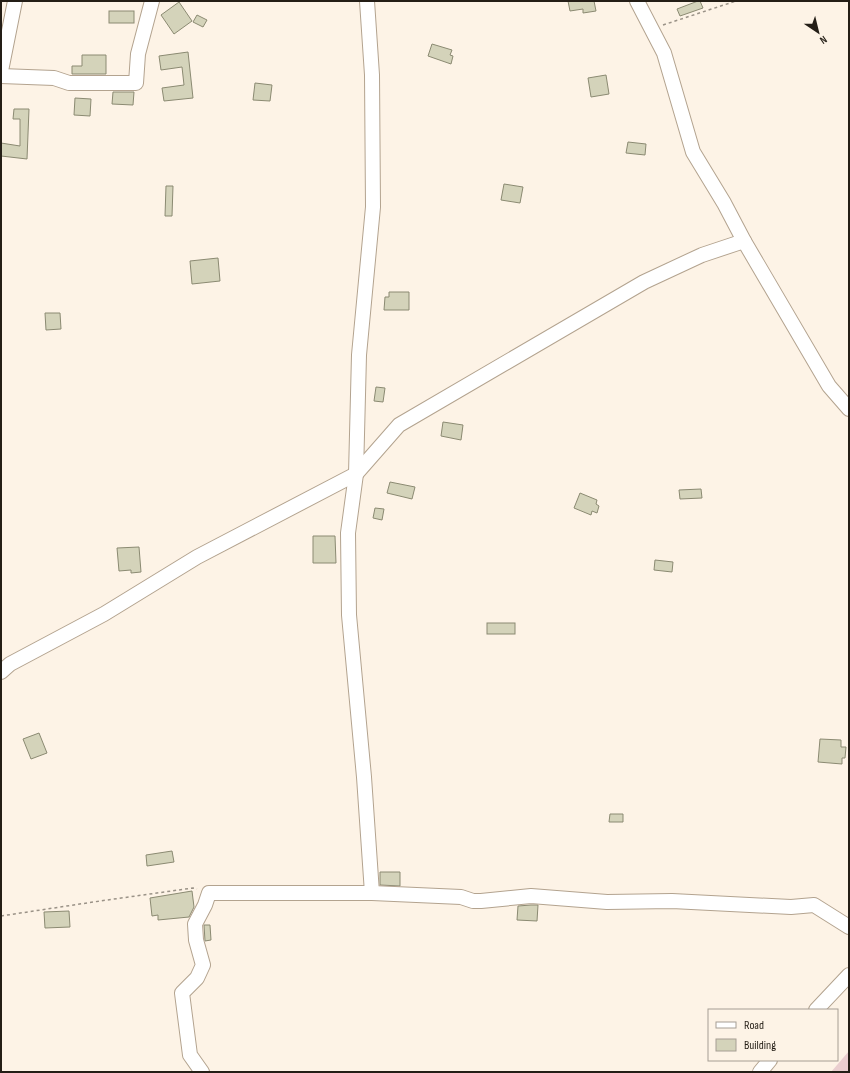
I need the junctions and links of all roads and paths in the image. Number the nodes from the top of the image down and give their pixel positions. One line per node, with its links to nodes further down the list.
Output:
1 (15, 1): 7 (street)
2 (152, 1): 8 (street)
3 (367, 1): 11 (street)
4 (637, 1): 6 (street)
5 (736, 1): 6 (path)
6 (651, 29): 9 (street)
7 (1, 71)
8 (1, 76)
9 (744, 241): 10 (street); 11 (street)
10 (849, 409)
11 (356, 474): 12 (street); 14 (street)
12 (1, 672)
13 (209, 893): 14 (street); 15 (path); 20 (street)
14 (372, 893): 16 (street)
15 (1, 916)
16 (849, 927)
17 (849, 975): 18 (street)
18 (817, 1009)
19 (769, 1061): 21 (street)
20 (202, 1072)
21 (760, 1072)

